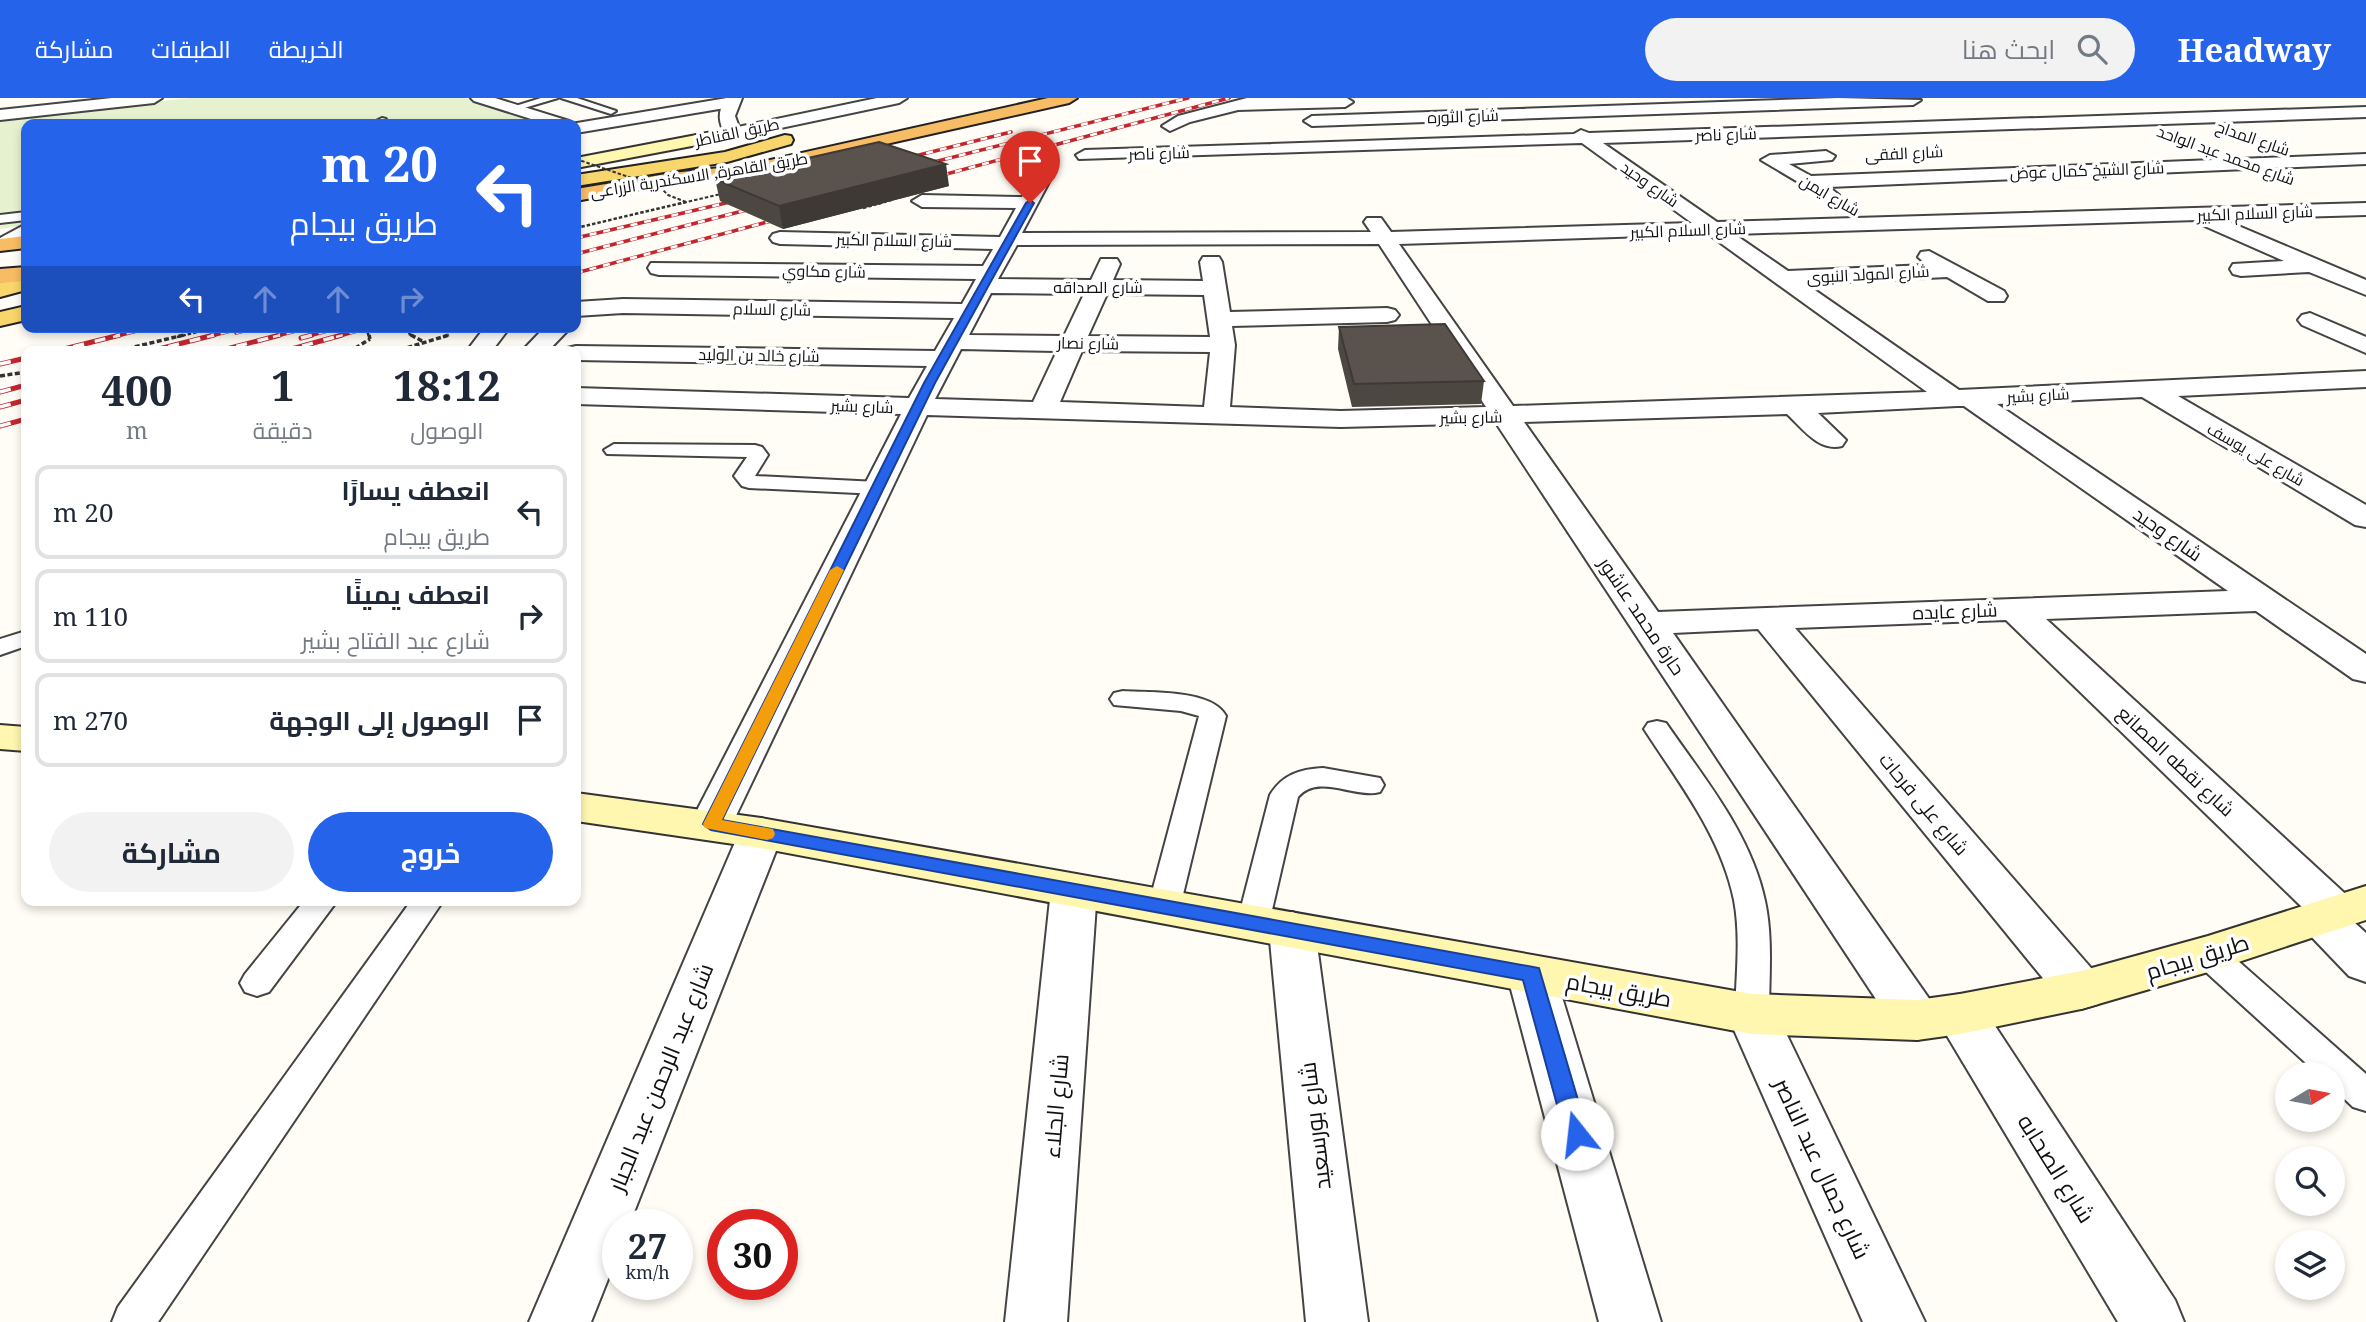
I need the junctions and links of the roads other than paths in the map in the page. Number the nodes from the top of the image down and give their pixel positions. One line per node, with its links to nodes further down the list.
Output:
1 (153, 98): 14 (street)
2 (479, 98): 22 (street)
3 (552, 98): 22 (lane)
4 (566, 98): 24 (lane)
5 (898, 98): 44 (street, طريق القناطر)
6 (999, 98): 34 (highway)
7 (1069, 98): 70 (highway, طريق القاهرة, الاسكندرية الزراعى)
8 (1263, 98): 19 (street)
9 (2245, 98): 27 (street)
10 (2321, 98): 25 (street)
11 (1927, 99): 16 (street, شارع الثوره)
12 (732, 100): 40 (street); 44 (street)
13 (1406, 100): 30 (street)
14 (96, 101): 28 (street)
15 (1367, 101): 19 (street)
16 (1796, 101): 20 (street, شارع الثوره); 41 (street)
17 (2085, 103): 32 (street, شارع محمد عبد الواحد)
18 (2153, 103): 29 (street, شارع المداح)
19 (1236, 105): 38 (street)
20 (1549, 105): 30 (street, شارع الثوره); 48 (street)
21 (2025, 106): 36 (street)
22 (514, 108): 33 (street)
23 (1964, 109): 37 (street)
24 (611, 111)
25 (2366, 112): 27 (street, شارع ناصر)
26 (1893, 113): 39 (street)
27 (2292, 114): 29 (street, شارع ناصر)
28 (0, 116)
29 (2192, 116): 32 (street, شارع ناصر); 43 (street, شارع المداح)
30 (1424, 117): 54 (street, شارع الثوره)
31 (1738, 118): 42 (street)
32 (2126, 118): 36 (street, شارع ناصر); 46 (street, شارع محمد عبد الواحد)
33 (548, 119)
34 (895, 120)
35 (1649, 121): 45 (street)
36 (2064, 121): 37 (street, شارع ناصر); 50 (street)
37 (1997, 123): 39 (street, شارع ناصر); 49 (street)
38 (1234, 124)
39 (1921, 126): 41 (street, شارع ناصر)
40 (581, 127)
41 (1849, 129): 42 (street, شارع ناصر); 55 (street)
42 (1765, 132): 45 (street, شارع ناصر)
43 (2237, 132)
44 (733, 133): 60 (main road, طريق القناطر)
45 (1674, 136): 48 (street, شارع ناصر)
46 (2175, 136)
47 (791, 139): 71 (highway, طريق القاهرة, الاسكندرية الزراعى); 74 (main road)
48 (1587, 139): 54 (street, شارع ناصر); 92 (street, شارع وحيد)
49 (2039, 141)
50 (2115, 141)
51 (2271, 144): 64 (street, شارع المداح)
52 (2199, 145): 65 (street, شارع محمد عبد الواحد)
53 (581, 146): 60 (street)
54 (1330, 147): 57 (street, شارع ناصر)
55 (1881, 147)
56 (2141, 151): 68 (street)
57 (1085, 155)
58 (1840, 155): 67 (street, شارع الفقى)
59 (2071, 155): 69 (street)
60 (612, 156): 63 (main road, طريق القناطر)
61 (1903, 159): 72 (street)
62 (2366, 159): 64 (street, شارع الشيخ كمال عوض)
63 (581, 160)
64 (2319, 161): 65 (street, شارع الشيخ كمال عوض); 73 (street, شارع المداح)
65 (2248, 163): 68 (street, شارع الشيخ كمال عوض); 76 (street, شارع محمد عبد الواحد)
66 (1048, 166): 82 (street)
67 (1779, 166): 77 (street, شارع ايمن)
68 (2179, 166): 69 (street, شارع الشيخ كمال عوض); 75 (street)
69 (2099, 169): 72 (street, شارع الشيخ كمال عوض); 86 (street)
70 (748, 170): 79 (highway, طريق القاهرة, الاسكندرية الزراعى); 83 (main road)
71 (581, 171)
72 (1934, 177): 77 (street, شارع الشيخ كمال عوض); 89 (street)
73 (2366, 177)
74 (581, 180)
75 (2216, 181)
76 (2295, 181)
77 (1809, 182): 90 (street, شارع ايمن)
78 (2319, 190): 84 (street, شارع محمد عبد الواحد)
79 (581, 194)
80 (2253, 196): 85 (street)
81 (922, 201): 82 (street)
82 (1030, 203): 98 (street)
83 (581, 207)
84 (2366, 209): 85 (street, شارع السلام الكبير)
85 (2289, 211): 86 (street, شارع السلام الكبير)
86 (2197, 215): 89 (street, شارع السلام الكبير); 102 (street)
87 (21, 217): 88 (lane)
88 (0, 219)
89 (2012, 221): 90 (street, شارع السلام الكبير)
90 (1877, 224): 92 (street, شارع السلام الكبير); 105 (street, شارع ايمن)
91 (1376, 225): 92 (street, شارع السلام الكبير); 97 (street, شارع السلام الكبير); 139 (street, حارة محمد عاشور)
92 (1715, 229): 109 (street, شارع وحيد)
93 (21, 231): 100 (lane)
94 (780, 238): 95 (street, شارع السلام الكبير)
95 (859, 239): 98 (street, شارع السلام الكبير); 106 (street)
96 (1119, 239): 97 (street, شارع السلام الكبير); 98 (street, شارع السلام الكبير); 111 (street)
97 (1209, 239): 112 (street)
98 (1009, 241): 115 (street)
99 (21, 243): 100 (highway)
100 (0, 245)
101 (2366, 263): 102 (street)
102 (2313, 265): 104 (street); 113 (street)
103 (659, 268): 106 (street, شارع مكاوي)
104 (2241, 269)
105 (1952, 270): 109 (street, شارع المولد النبوى); 116 (street, شارع ايمن)
106 (833, 271): 115 (street, شارع مكاوي); 124 (street)
107 (21, 274): 108 (highway)
108 (0, 276)
109 (1784, 278): 134 (street, شارع وحيد)
110 (21, 284): 114 (main road)
111 (1099, 287): 112 (street, شارع الصداقه); 115 (street, شارع الصداقه); 125 (street)
112 (1213, 288): 121 (street)
113 (2366, 288)
114 (0, 290)
115 (980, 290): 124 (street, شارع السلام); 129 (street)
116 (1996, 296)
117 (581, 309): 124 (street, شارع السلام)
118 (21, 314): 120 (main road)
119 (1387, 315): 121 (street)
120 (0, 319)
121 (1220, 319): 126 (street)
122 (2310, 320): 128 (street)
123 (553, 333): 127 (street)
124 (785, 333): 129 (street, شارع خالد بن الوليد); 130 (street, شارع خالد بن الوليد); 135 (street)
125 (1075, 343): 126 (street, شارع نصار); 129 (street, شارع نصار); 138 (street)
126 (1223, 345): 140 (street)
127 (539, 346)
128 (2366, 346)
129 (947, 350): 137 (street)
130 (581, 353)
131 (2366, 379): 132 (street, شارع بشير)
132 (2147, 389): 134 (street, شارع بشير); 144 (street, شارع على يوسف)
133 (581, 396): 135 (street, شارع بشير)
134 (1962, 398): 136 (street, شارع بشير); 145 (street, شارع وحيد)
135 (731, 400): 137 (street, شارع بشير)
136 (1794, 406): 139 (street, شارع بشير); 141 (street)
137 (917, 408): 138 (street, شارع بشير); 143 (street)
138 (1042, 412): 140 (street, شارع بشير)
139 (1507, 416): 140 (street, شارع بشير); 148 (street, حارة محمد عاشور)
140 (1216, 417)
141 (1832, 440)
142 (614, 450): 143 (lane)
143 (878, 488): 156 (street)
144 (2366, 518)
145 (2263, 600): 146 (street, شارع عايده); 151 (street, شارع وحيد)
146 (2015, 609): 147 (street, شارع عايده); 162 (street, شارع نقطه المصانع)
147 (1767, 618): 148 (street, شارع عايده); 168 (street, شارع على فرحات)
148 (1647, 623): 170 (street, حارة محمد عاشور)
149 (21, 640): 150 (lane)
150 (0, 649)
151 (2366, 671)
152 (1123, 699): 161 (lane)
153 (1657, 729): 169 (lane)
154 (1370, 785): 163 (lane)
155 (581, 808): 156 (main road, طريق بيجام)
156 (711, 824): 157 (main road, طريق بيجام)
157 (761, 833): 158 (main road, طريق بيجام); 173 (street, شارع عبد الرحمن عبد الجبار)
158 (1074, 890): 161 (main road, طريق بيجام); 174 (street, شارع الجلاء)
159 (318, 906): 167 (lane)
160 (424, 906): 172 (lane)
161 (1164, 907): 163 (main road, طريق بيجام)
162 (2341, 912): 164 (main road, طريق بيجام); 165 (street, شارع نقطه المصانع)
163 (1273, 926): 166 (main road, طريق بيجام); 175 (street, شارع بورسعيد)
164 (2208, 954): 168 (main road, طريق بيجام); 171 (lane)
165 (2366, 963)
166 (1531, 974): 169 (main road, طريق بيجام); 176 (street)
167 (257, 983)
168 (2081, 990): 170 (main road, طريق بيجام)
169 (1752, 1014): 170 (main road, طريق بيجام); 177 (street, شارع جمال عبد الناصر)
170 (1938, 1017): 178 (street, شارع الصحابه)
171 (2366, 1096)
172 (132, 1322)
173 (560, 1322)
174 (1036, 1322)
175 (1337, 1322)
176 (1630, 1322)
177 (1894, 1322)
178 (2153, 1322)

